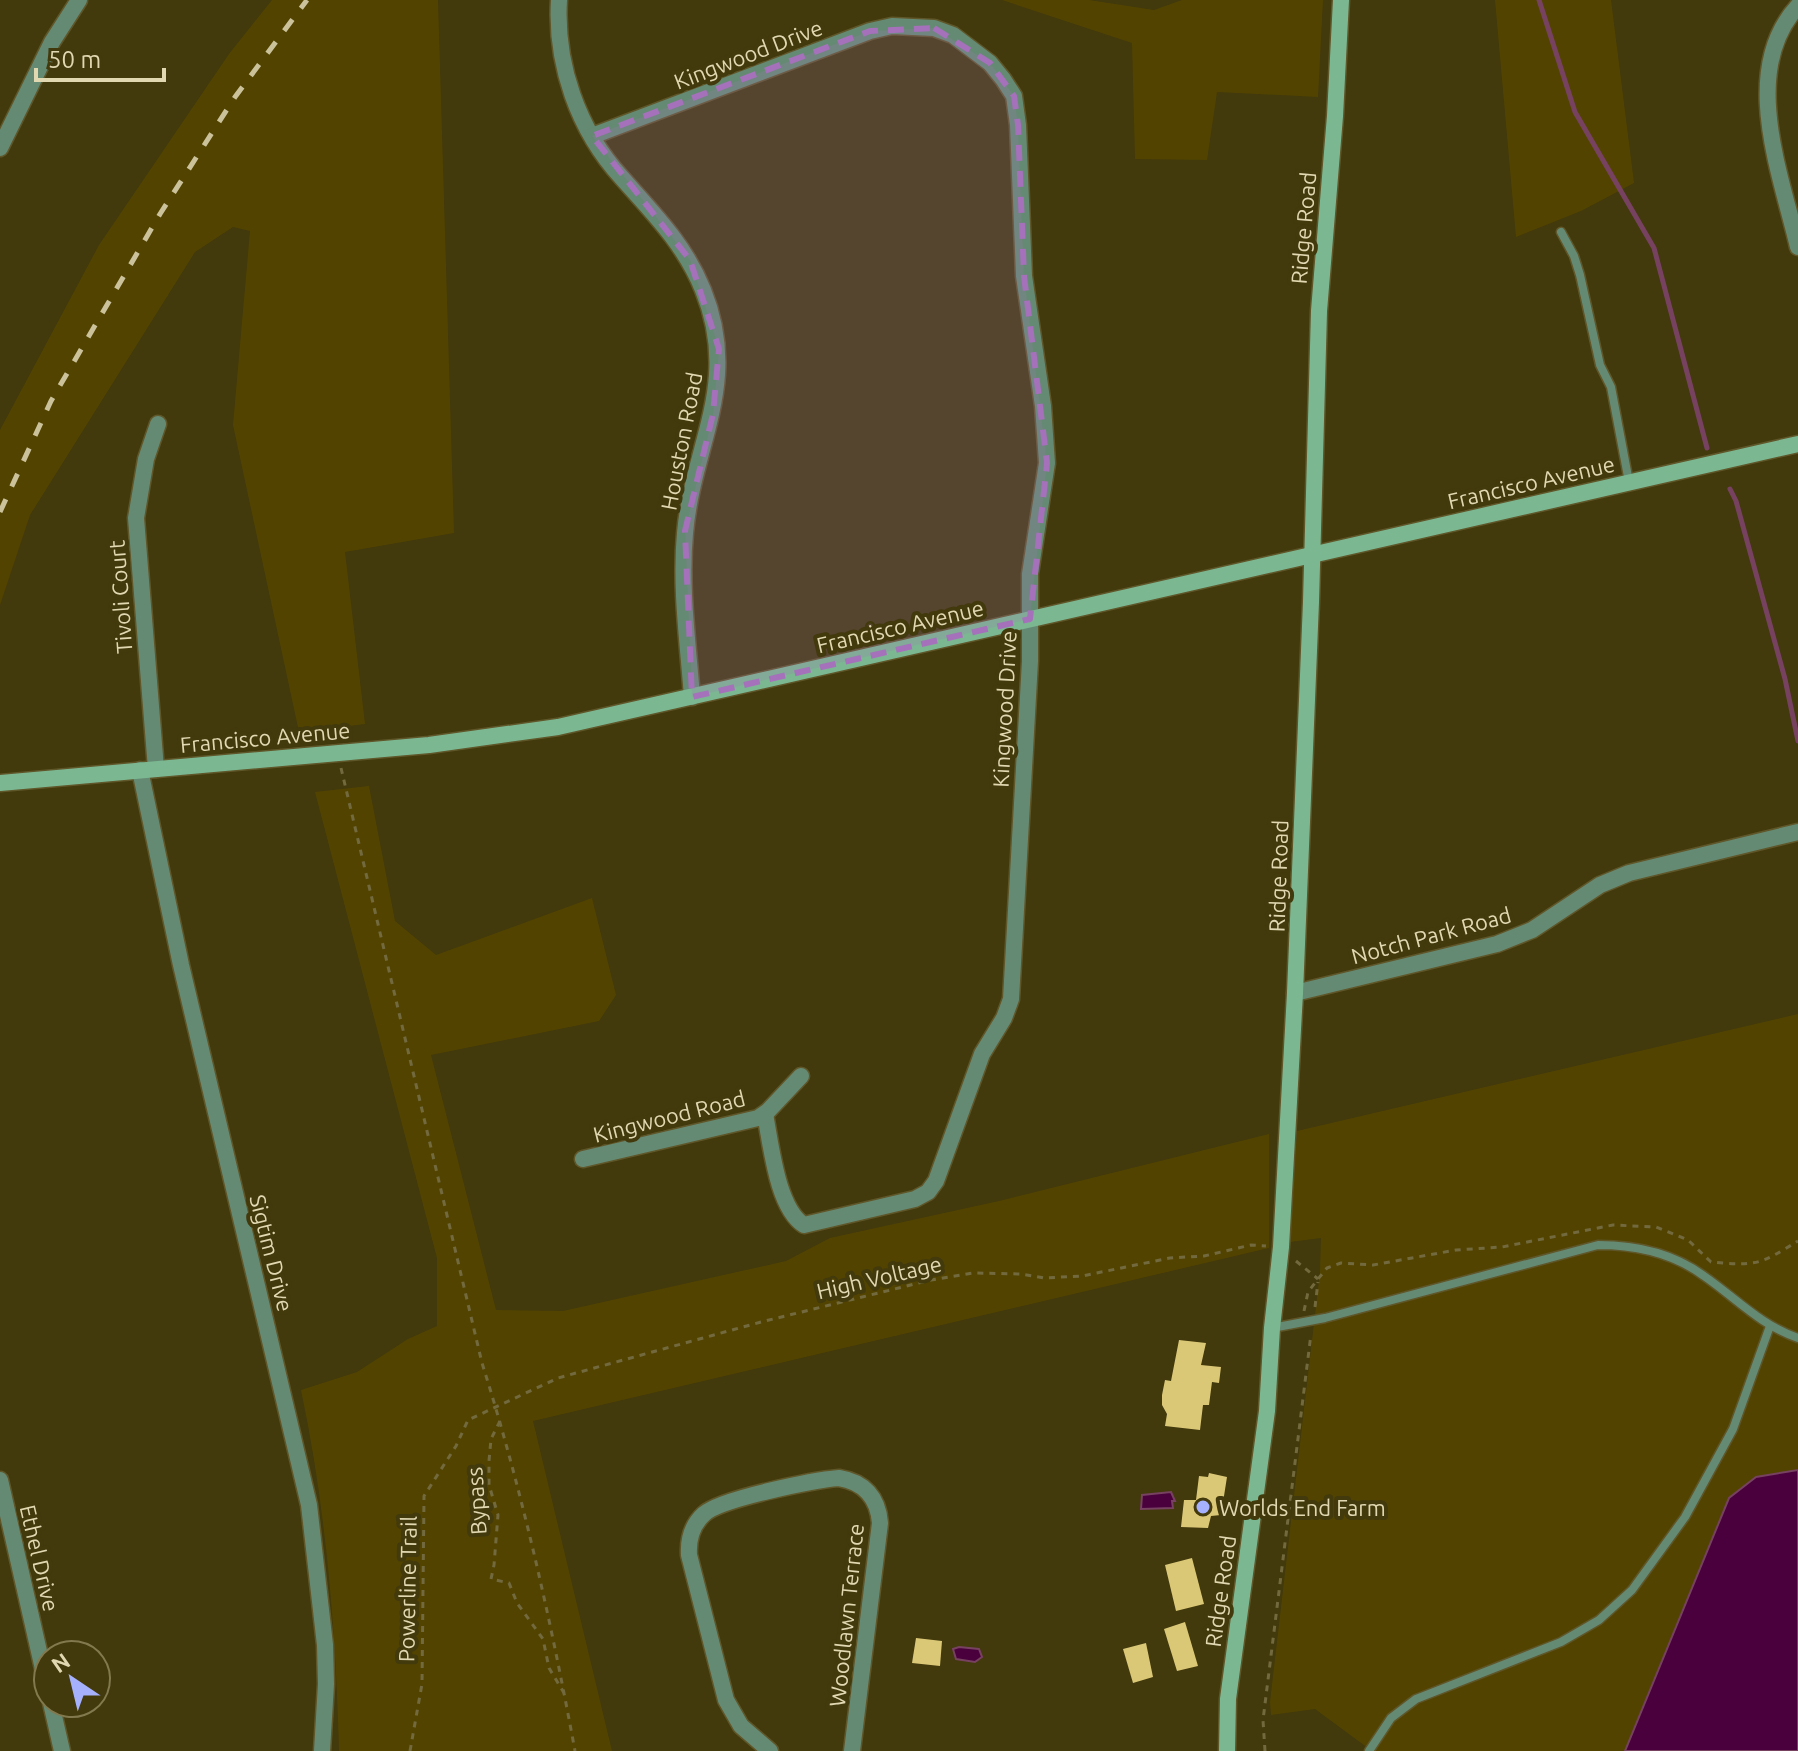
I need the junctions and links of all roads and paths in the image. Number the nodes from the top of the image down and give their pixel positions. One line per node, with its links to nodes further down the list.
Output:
1 (79, 0): 6 (street)
2 (559, 0): 5 (street, Houston Road)
3 (1341, 0): 12 (main road, Ridge Road)
4 (1798, 6): 8 (street)
5 (592, 136): 13 (street, Kingwood Drive); 14 (street, Houston Road)
6 (0, 148)
7 (1561, 232): 11 (lane)
8 (1798, 247)
9 (158, 424): 16 (street, Tivoli Court)
10 (1798, 444): 11 (main road, Francisco Avenue)
11 (1630, 483): 12 (main road, Francisco Avenue)
12 (1312, 553): 13 (main road, Francisco Avenue); 19 (main road, Ridge Road)
13 (1030, 619): 14 (main road, Francisco Avenue); 21 (street, Kingwood Drive)
14 (692, 697): 15 (main road, Francisco Avenue)
15 (338, 753): 16 (main road, Francisco Avenue); 30 (path)
16 (148, 769): 17 (main road, Francisco Avenue); 37 (street, Sigtim Drive)
17 (0, 783)
18 (1798, 832): 19 (street, Notch Park Road)
19 (1295, 993): 23 (main road, Ridge Road)
20 (801, 1076): 21 (street)
21 (765, 1114): 22 (street, Kingwood Road)
22 (583, 1159)
23 (1281, 1247): 24 (path); 28 (main road, Ridge Road); 30 (path, High Voltage)
24 (1318, 1279): 25 (path); 26 (path)
25 (1313, 1320): 26 (lane); 27 (lane); 43 (path)
26 (1301, 1322): 28 (lane)
27 (1770, 1326): 29 (lane); 44 (lane)
28 (1272, 1328): 42 (main road, Ridge Road)
29 (1798, 1338)
30 (496, 1408): 31 (path); 38 (path, Powerline Trail)
31 (500, 1421): 34 (path); 34 (path, Bypass)
32 (0, 1480): 33 (street, Ethel Drive)
33 (36, 1639)
34 (565, 1695): 39 (path)
35 (55, 1719): 36 (street)
36 (62, 1751)
37 (322, 1751)
38 (410, 1751)
39 (575, 1751)
40 (770, 1751): 41 (street, Woodlawn Terrace)
41 (852, 1751)
42 (1227, 1751)
43 (1265, 1751)
44 (1369, 1751)

